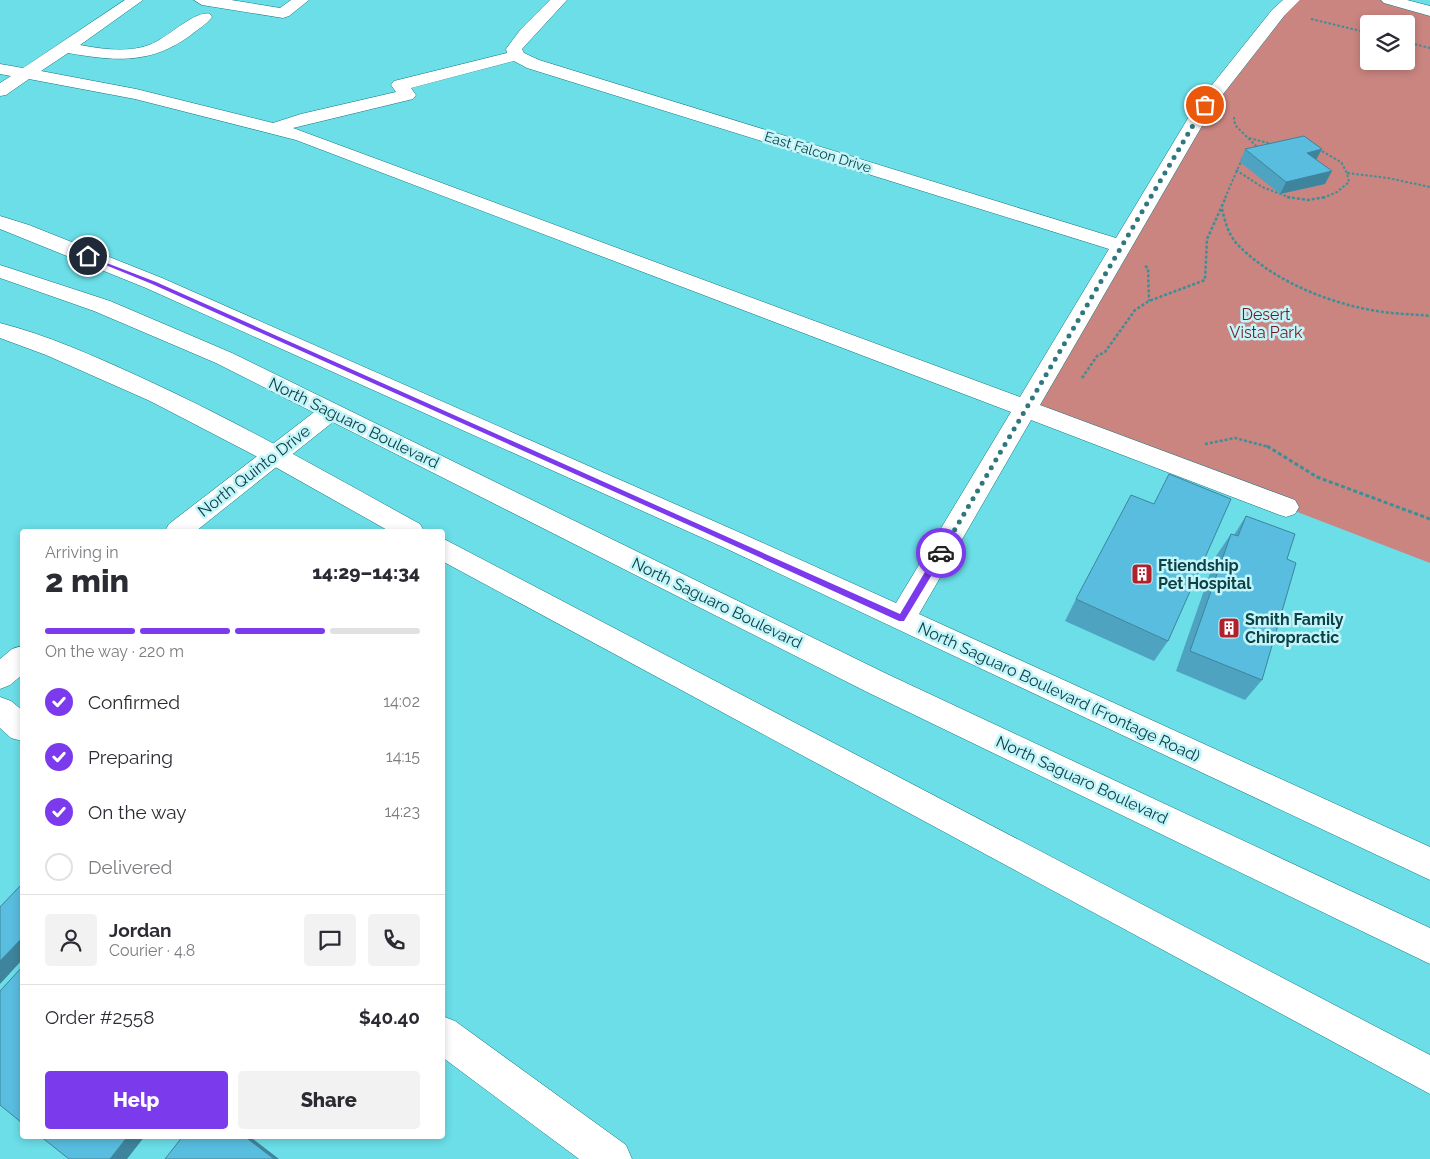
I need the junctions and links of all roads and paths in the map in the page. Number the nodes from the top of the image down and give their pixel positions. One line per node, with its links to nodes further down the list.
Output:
1 (135, 0): 12 (street)
2 (202, 0): 3 (street)
3 (301, 0)
4 (560, 0): 14 (street)
5 (1292, 0): 30 (street)
6 (1390, 0): 7 (street)
7 (1430, 11)
8 (1311, 12): 10 (path)
9 (204, 17): 12 (street)
10 (1360, 31)
11 (1415, 44): 13 (path)
12 (65, 47): 16 (street)
13 (1430, 48)
14 (516, 56): 19 (street); 30 (street, East Falcon Drive)
15 (0, 69): 16 (street)
16 (27, 73): 17 (street); 19 (street)
17 (0, 91)
18 (1239, 110): 20 (path)
19 (272, 129): 37 (street)
20 (1247, 137): 21 (path); 23 (path)
21 (1275, 145)
22 (1314, 149): 26 (path)
23 (1250, 152)
24 (1245, 157): 25 (path)
25 (1236, 170): 26 (path); 28 (path)
26 (1348, 173): 27 (path)
27 (1430, 187)
28 (1222, 209): 33 (path); 34 (path)
29 (0, 222): 46 (street, North Saguaro Boulevard (Frontage Road))
30 (1121, 246): 37 (street)
31 (1143, 265): 33 (path)
32 (0, 272): 38 (street, North Saguaro Boulevard)
33 (1150, 301): 36 (path)
34 (1430, 316)
35 (0, 330): 40 (street)
36 (1078, 385)
37 (1027, 408): 41 (street); 46 (street)
38 (330, 412): 40 (street, North Quinto Drive); 52 (street, North Saguaro Boulevard)
39 (1199, 445): 42 (path)
40 (273, 456): 43 (street, North Quinto Drive); 44 (street)
41 (1286, 507)
42 (1430, 519)
43 (181, 529)
44 (407, 529)
45 (445, 550): 54 (street)
46 (902, 619): 51 (street, North Saguaro Boulevard (Frontage Road))
47 (20, 660): 48 (street)
48 (0, 676)
49 (0, 710): 50 (street)
50 (20, 726)
51 (1430, 864)
52 (1430, 946)
53 (445, 1036): 55 (street)
54 (1430, 1075)
55 (612, 1159)

